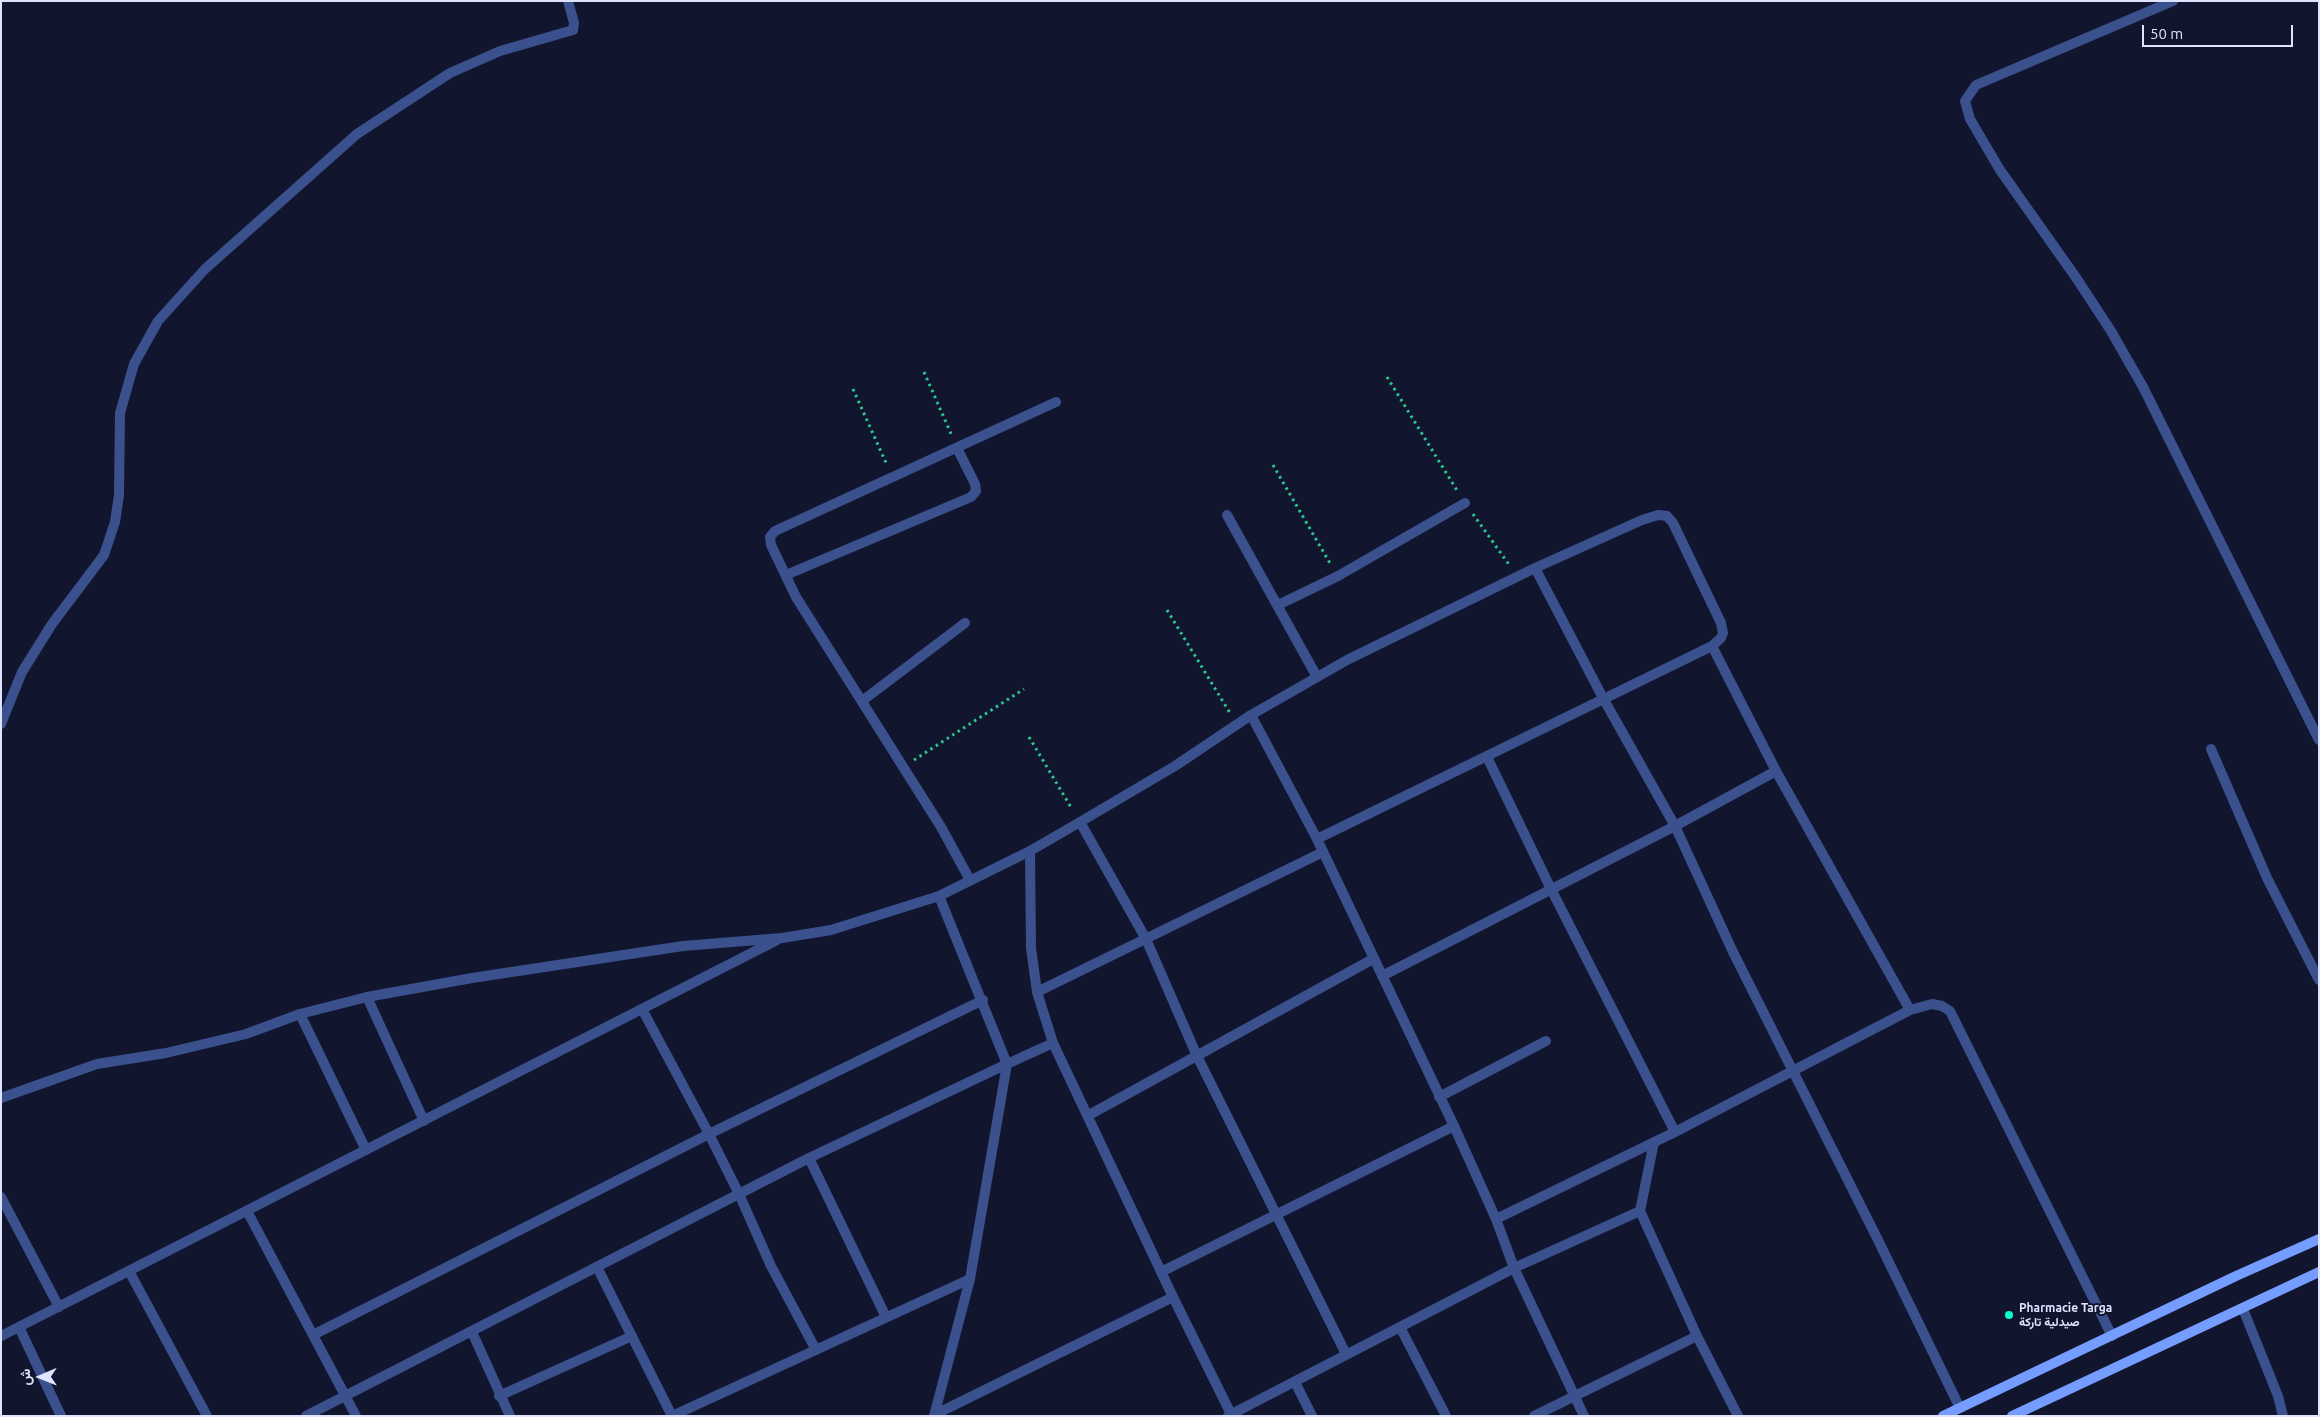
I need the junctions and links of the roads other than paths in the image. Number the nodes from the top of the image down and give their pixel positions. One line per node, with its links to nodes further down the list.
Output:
1 (568, 1): 16 (street)
2 (2174, 1): 17 (street)
3 (1056, 402): 4 (street)
4 (957, 448): 8 (street); 8 (street)
5 (1465, 503): 9 (street)
6 (1227, 515): 9 (street)
7 (1535, 568): 11 (street); 12 (street); 13 (street)
8 (786, 575): 14 (street)
9 (1278, 605): 12 (street)
10 (965, 622): 14 (street)
11 (1712, 646): 13 (street); 20 (street)
12 (1317, 677): 15 (street)
13 (1603, 698): 19 (street); 22 (street)
14 (862, 701): 26 (street)
15 (1251, 715): 21 (street); 23 (street)
16 (1, 724)
17 (2319, 740)
18 (2211, 749): 33 (street)
19 (1487, 757): 23 (street); 27 (street)
20 (1776, 771): 22 (street); 38 (street)
21 (1080, 822): 24 (street); 30 (street)
22 (1675, 826): 27 (street); 44 (street)
23 (1317, 839): 25 (street)
24 (1030, 851): 26 (street); 34 (street)
25 (1323, 852): 30 (street); 31 (street)
26 (970, 880): 28 (street)
27 (1551, 889): 32 (street); 50 (street)
28 (939, 896): 29 (street); 36 (street)
29 (782, 938): 35 (street); 37 (street)
30 (1146, 939): 34 (street); 42 (street)
31 (1373, 959): 32 (street); 42 (street)
32 (1382, 976): 45 (street)
33 (2319, 980)
34 (1037, 992): 41 (street)
35 (367, 997): 39 (street); 48 (street)
36 (983, 1000): 43 (street); 51 (street)
37 (642, 1009): 48 (street); 51 (street)
38 (1910, 1010): 44 (street); 79 (street)
39 (300, 1014): 46 (street); 53 (street)
40 (1546, 1041): 45 (street)
41 (1053, 1043): 43 (street); 47 (street)
42 (1197, 1056): 47 (street); 59 (street)
43 (1007, 1064): 54 (street); 67 (street)
44 (1793, 1070): 50 (street); 86 (street)
45 (1439, 1096): 49 (street)
46 (1, 1098)
47 (1088, 1115): 65 (street)
48 (424, 1121): 53 (street)
49 (1454, 1126): 59 (street); 60 (street)
50 (1675, 1132): 52 (street)
51 (709, 1134): 55 (street); 75 (street)
52 (1654, 1142): 58 (street); 60 (street)
53 (366, 1150): 57 (street)
54 (809, 1158): 55 (street); 71 (street)
55 (739, 1194): 62 (street); 80 (street)
56 (1, 1197): 69 (street)
57 (247, 1211): 64 (street); 75 (street)
58 (1640, 1211): 63 (street); 78 (street)
59 (1276, 1214): 65 (street); 81 (street)
60 (1496, 1219): 63 (street)
61 (2319, 1240): 79 (street)
62 (597, 1267): 74 (street); 77 (street)
63 (1514, 1268): 72 (street); 85 (street)
64 (129, 1271): 69 (street); 90 (street)
65 (1161, 1272): 68 (street)
66 (2319, 1272): 70 (street)
67 (970, 1279): 71 (street); 87 (street)
68 (1173, 1297): 87 (street); 88 (street)
69 (59, 1307): 73 (street)
70 (2243, 1309): 101 (street); 102 (street)
71 (886, 1318): 80 (street)
72 (1400, 1326): 81 (street); 96 (street)
73 (19, 1327): 76 (street); 89 (street)
74 (472, 1332): 83 (street); 84 (street)
75 (313, 1335): 83 (street)
76 (1, 1336)
77 (632, 1336): 84 (street); 94 (street)
78 (1697, 1336): 85 (street); 99 (street)
79 (2112, 1336): 86 (street)
80 (816, 1350): 94 (street)
81 (1346, 1354): 82 (street)
82 (1295, 1382): 88 (street); 95 (street)
83 (346, 1396): 91 (street); 92 (street)
84 (499, 1396): 93 (street)
85 (1575, 1396): 97 (street); 98 (street)
86 (1960, 1408): 100 (street)
87 (934, 1415)
88 (1230, 1415)
89 (61, 1416)
90 (207, 1416)
91 (306, 1416)
92 (356, 1416)
93 (510, 1416)
94 (672, 1416)
95 (1312, 1416)
96 (1446, 1416)
97 (1534, 1416)
98 (1584, 1416)
99 (1738, 1416)
100 (1944, 1416)
101 (2012, 1416)
102 (2283, 1416)

